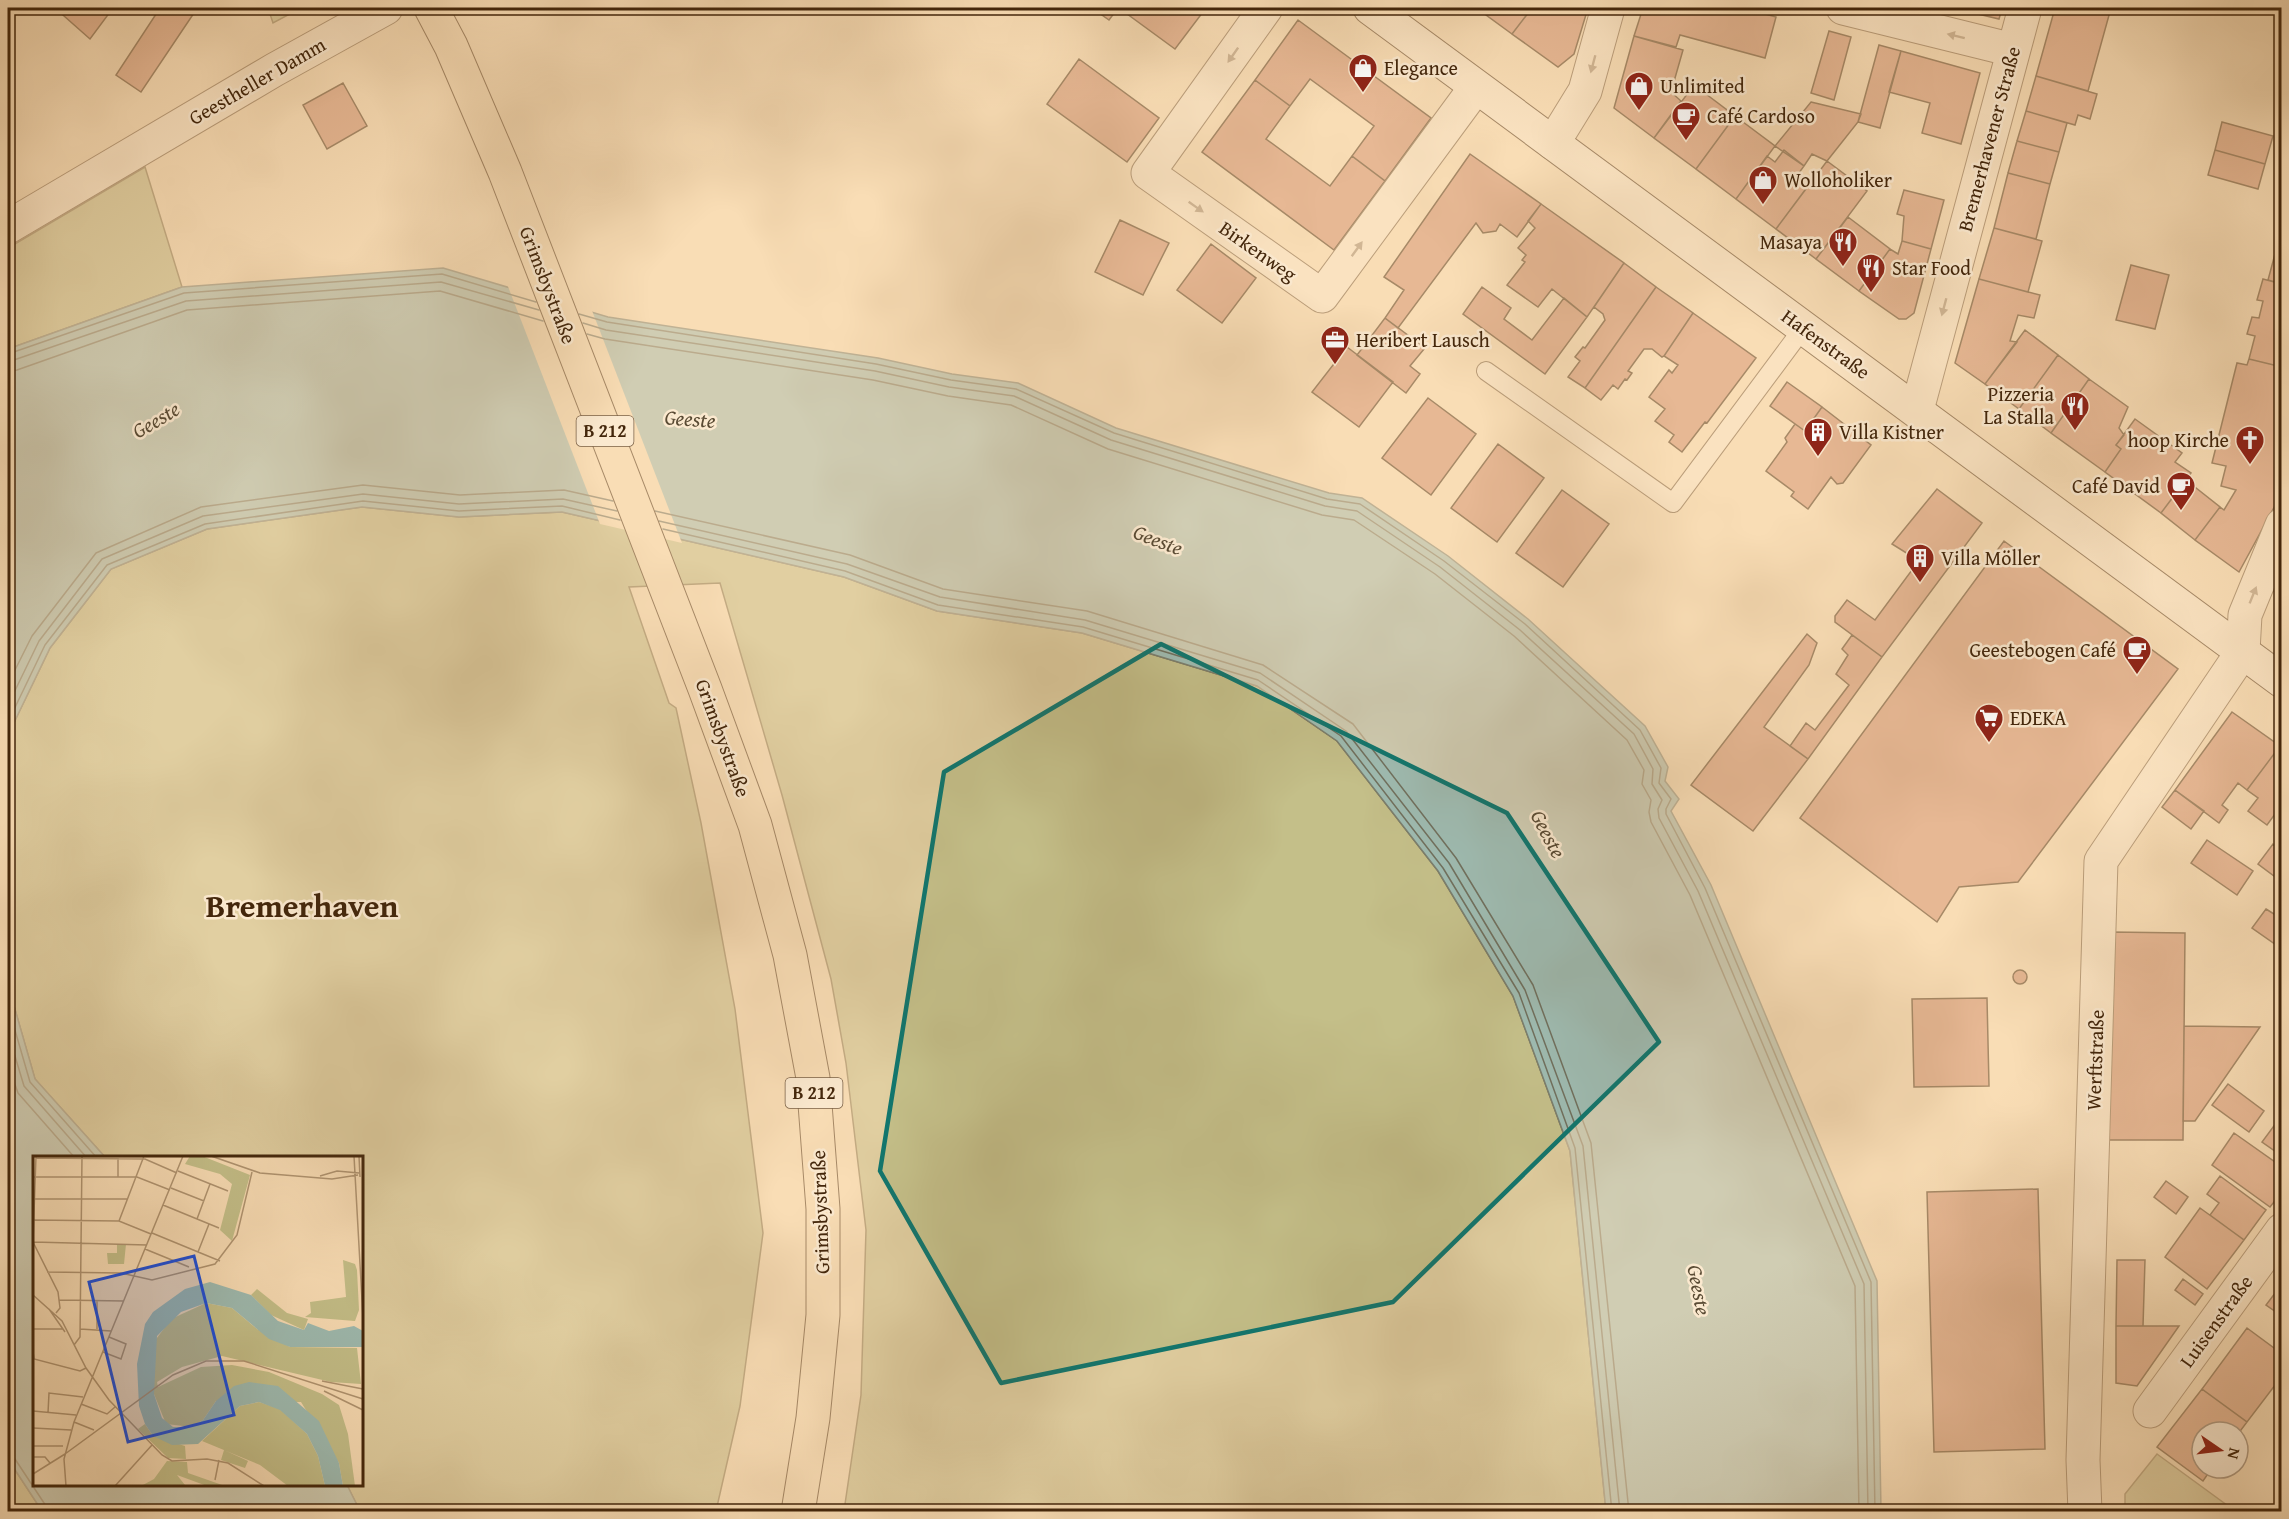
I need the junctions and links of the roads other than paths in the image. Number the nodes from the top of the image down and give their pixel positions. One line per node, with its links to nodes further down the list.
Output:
1 (386, 8): 11 (street, Geestheller Damm)
2 (431, 8): 20 (highway, Grimsbystraße / B 212)
3 (1266, 8): 9 (street, Birkenweg, one-way to 9)
4 (1370, 8): 9 (street, Hafenstraße)
5 (1608, 8): 10 (street, one-way to 10)
6 (1843, 8): 8 (street, one-way to 6)
7 (2025, 8): 8 (street, Bremerhavener Straße)
8 (2013, 50): 14 (street, Bremerhavener Straße, one-way to 14)
9 (1476, 87): 10 (street, Hafenstraße)
10 (1553, 143): 12 (street, Hafenstraße)
11 (8, 227)
12 (1804, 327): 13 (lane); 14 (street, Hafenstraße)
13 (1486, 371)
14 (1917, 410): 16 (street, Hafenstraße)
15 (2282, 525): 16 (street, one-way to 15)
16 (2243, 651): 17 (street, Hafenstraße); 21 (street, Werftstraße)
17 (2282, 681)
18 (2282, 1230): 19 (street, Luisenstraße)
19 (2150, 1411)
20 (798, 1512)
21 (2085, 1512)

